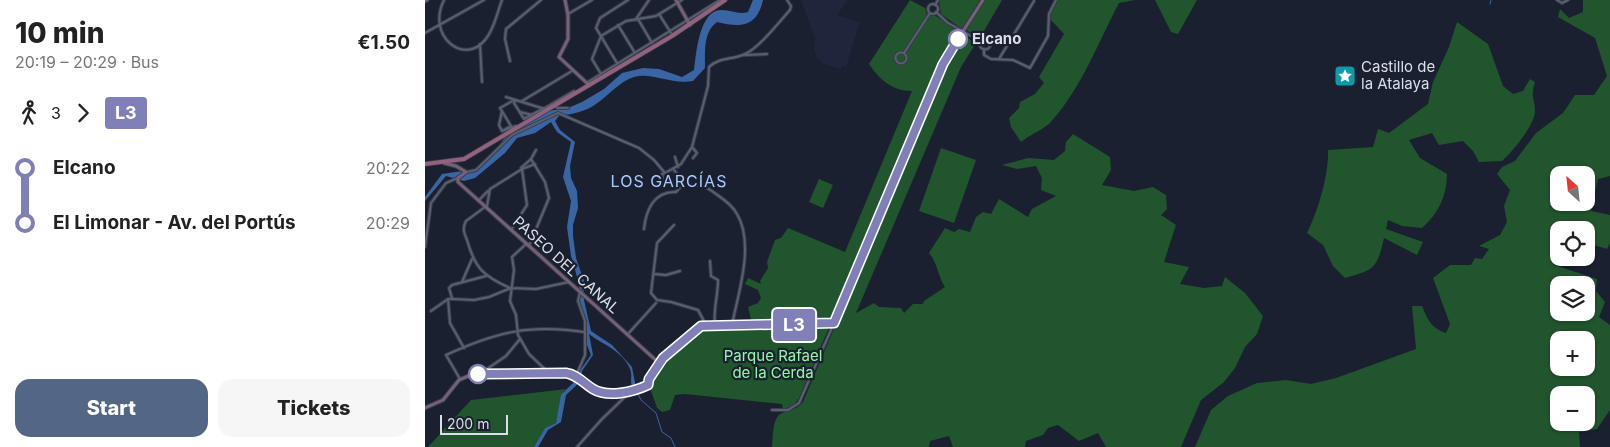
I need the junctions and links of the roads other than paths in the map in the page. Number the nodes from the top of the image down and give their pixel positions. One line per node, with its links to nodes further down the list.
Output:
1 (444, 0): 28 (street)
2 (484, 0): 28 (street)
3 (502, 0): 35 (street)
4 (541, 0): 42 (street)
5 (565, 0): 23 (main road)
6 (592, 0): 23 (street)
7 (628, 0): 32 (street)
8 (649, 0): 25 (street)
9 (682, 0): 18 (street)
10 (720, 0): 26 (street)
11 (725, 0): 26 (main road)
12 (787, 0): 40 (street)
13 (938, 0): 20 (street)
14 (983, 0): 29 (main road)
15 (1056, 0): 41 (street)
16 (1557, 0): 17 (street)
17 (1568, 0)
18 (677, 1): 24 (street); 26 (main road)
19 (1034, 1): 41 (street)
20 (935, 5): 21 (street); 22 (street)
21 (936, 12): 22 (street); 29 (street)
22 (930, 13): 37 (street)
23 (568, 14): 44 (main road)
24 (659, 14): 25 (street); 31 (street)
25 (637, 19): 27 (street); 34 (street)
26 (689, 23): 31 (main road)
27 (618, 25): 32 (street); 38 (street)
28 (438, 26): 30 (street); 35 (street)
29 (963, 32): 33 (street); 99 (main road)
30 (425, 34)
31 (671, 34): 34 (street); 47 (main road)
32 (601, 36): 43 (street); 45 (street)
33 (980, 42): 36 (street); 36 (street)
34 (652, 43): 38 (street)
35 (481, 44): 46 (street)
36 (984, 50): 41 (street)
37 (904, 53): 37 (street)
38 (635, 54): 43 (street)
39 (767, 54): 40 (street)
40 (743, 55): 60 (street)
41 (999, 59)
42 (510, 61)
43 (618, 64): 45 (street)
44 (573, 71): 47 (main road); 51 (street)
45 (601, 74): 47 (street)
46 (482, 82)
47 (587, 83): 52 (main road)
48 (573, 91): 53 (street)
49 (506, 97): 50 (street)
50 (515, 100): 51 (street); 55 (street); 56 (street)
51 (522, 101): 53 (street)
52 (555, 105): 53 (main road); 54 (street)
53 (546, 108): 57 (street); 58 (main road)
54 (568, 108)
55 (502, 111): 59 (street); 59 (street)
56 (519, 111): 57 (street); 57 (street)
57 (532, 114)
58 (519, 127): 59 (street); 65 (main road)
59 (503, 132)
60 (692, 146): 63 (street); 68 (street)
61 (536, 150): 64 (street)
62 (675, 157): 68 (street)
63 (693, 158)
64 (531, 159): 67 (street); 72 (street)
65 (443, 163): 66 (main road); 71 (main road)
66 (425, 164)
67 (535, 164): 69 (street); 84 (street)
68 (678, 166): 70 (street)
69 (521, 169): 72 (street); 82 (street)
70 (674, 170): 73 (street); 76 (street)
71 (466, 172): 73 (street); 74 (main road)
72 (515, 172): 77 (street)
73 (665, 173): 75 (street)
74 (460, 176): 78 (main road, PASEO DEL CANAL); 83 (street)
75 (663, 182)
76 (684, 183): 81 (street); 102 (street)
77 (490, 189): 78 (street); 79 (street)
78 (479, 201): 79 (main road, PASEO DEL CANAL)
79 (486, 207): 82 (main road, PASEO DEL CANAL); 86 (street)
80 (674, 225): 89 (street)
81 (644, 229)
82 (511, 230): 84 (main road, PASEO DEL CANAL)
83 (427, 235): 85 (street)
84 (527, 245): 92 (main road, PASEO DEL CANAL); 93 (street)
85 (425, 247)
86 (473, 259): 90 (street); 91 (street)
87 (710, 261): 100 (street)
88 (680, 271): 89 (street)
89 (654, 274): 101 (street)
90 (486, 276): 91 (street); 93 (street)
91 (461, 282): 96 (street)
92 (569, 282): 93 (street); 94 (main road, PASEO DEL CANAL)
93 (511, 288): 96 (street); 103 (street)
94 (580, 292): 104 (street); 105 (main road, PASEO DEL CANAL)
95 (448, 299): 96 (street); 98 (street); 107 (street)
96 (453, 299)
97 (656, 303): 105 (street)
98 (431, 311)
99 (834, 323): 102 (main road); 116 (street)
100 (715, 324): 101 (main road); 102 (main road)
101 (706, 325): 108 (main road)
102 (732, 325)
103 (517, 330): 104 (street); 106 (street); 107 (street)
104 (584, 332): 111 (street)
105 (627, 335): 108 (main road, PASEO DEL CANAL)
106 (520, 339): 109 (street); 110 (street)
107 (464, 348): 112 (street)
108 (659, 363): 111 (main road)
109 (549, 373): 110 (main road); 111 (main road)
110 (484, 374): 112 (main road)
111 (576, 376)
112 (460, 379): 115 (main road)
113 (627, 395): 117 (street)
114 (425, 403): 115 (street)
115 (426, 408)
116 (772, 410)
117 (581, 446): 118 (street)
118 (577, 447)

